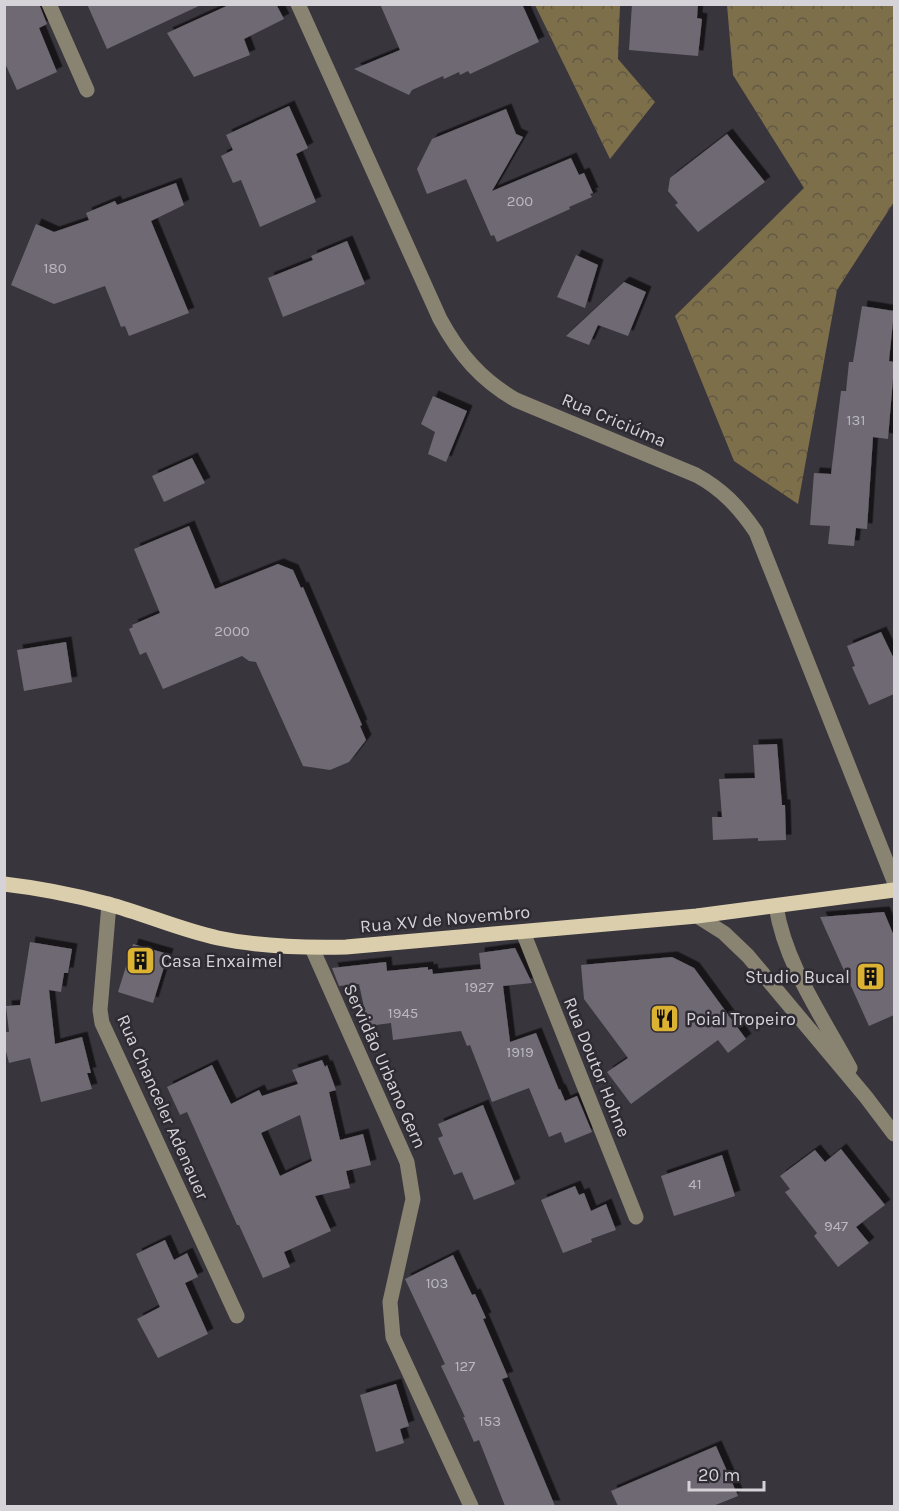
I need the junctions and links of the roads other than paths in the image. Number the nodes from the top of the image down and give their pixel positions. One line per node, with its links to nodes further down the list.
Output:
1 (49, 4): 3 (street)
2 (298, 4): 4 (street, Rua Criciúma)
3 (87, 90)
4 (894, 881)
5 (4, 884): 7 (main road, Rua XV de Novembro)
6 (894, 890): 8 (main road, Rua XV de Novembro)
7 (109, 904): 11 (main road, Rua XV de Novembro); 15 (street, Rua Chanceler Adenauer)
8 (776, 906): 9 (main road, Rua XV de Novembro); 12 (street)
9 (697, 916): 10 (main road, Rua XV de Novembro); 12 (street)
10 (523, 932): 11 (main road, Rua XV de Novembro); 14 (street, Rua Doutor Hohne)
11 (312, 948): 16 (street, Servidão Urbano Gern)
12 (866, 1096): 13 (street)
13 (894, 1134)
14 (636, 1217)
15 (237, 1316)
16 (471, 1506)

